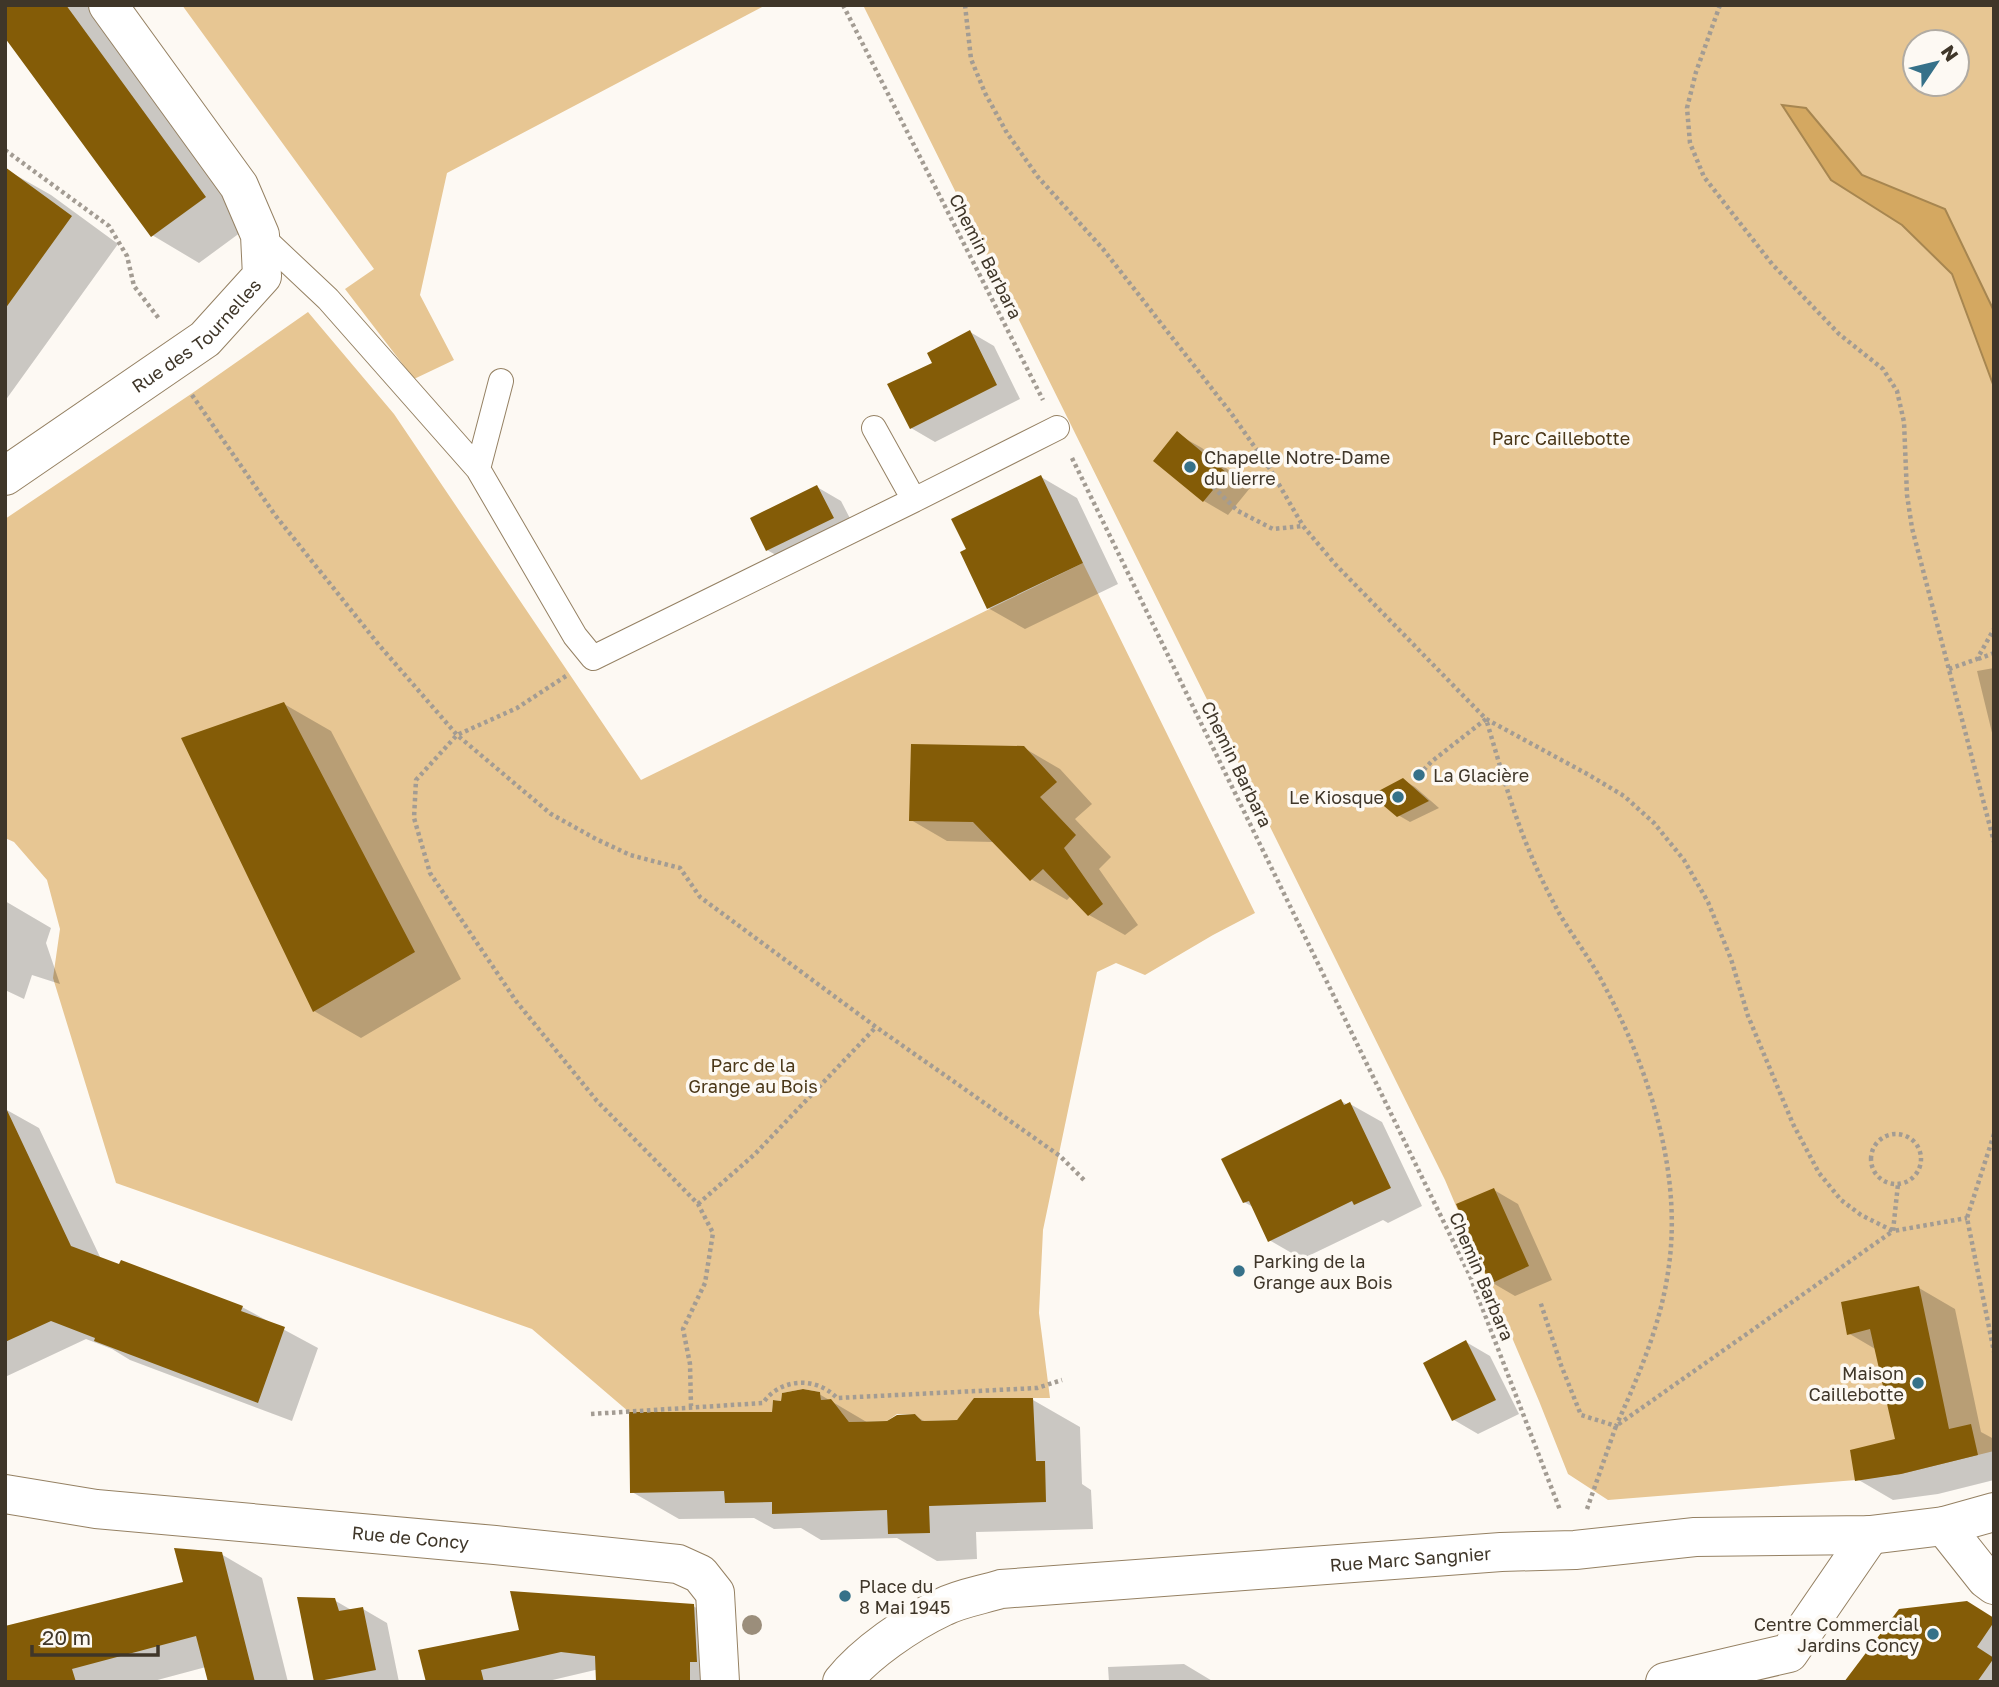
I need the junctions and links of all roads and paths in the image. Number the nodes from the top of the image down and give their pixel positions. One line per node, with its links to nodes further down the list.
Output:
1 (108, 5): 6 (street, Rue des Tournelles)
2 (842, 5): 10 (path, Chemin Barbara)
3 (965, 5): 15 (path)
4 (1720, 5): 19 (path)
5 (5, 150): 7 (path)
6 (260, 235): 7 (street, Rue des Tournelles); 11 (lane)
7 (181, 356): 12 (street, Rue des Tournelles); 22 (path)
8 (501, 382): 11 (lane)
9 (874, 428): 14 (lane)
10 (1057, 428): 14 (lane); 42 (path, Chemin Barbara)
11 (478, 469): 14 (lane)
12 (5, 475)
13 (1208, 482): 15 (path)
14 (914, 500)
15 (1303, 526): 21 (path)
16 (1994, 629): 18 (path)
17 (1994, 653): 18 (path)
18 (1977, 659): 19 (path)
19 (1949, 669): 24 (path)
20 (569, 674): 22 (path)
21 (1486, 719): 23 (path); 31 (path); 37 (path)
22 (457, 735): 25 (path); 29 (path)
23 (1419, 775)
24 (1994, 842)
25 (876, 1027): 27 (path); 29 (path)
26 (1994, 1134): 30 (path)
27 (1086, 1182)
28 (1898, 1184): 28 (path); 31 (path)
29 (698, 1204): 35 (path)
30 (1967, 1217): 31 (path); 33 (path)
31 (1893, 1231): 37 (path)
32 (1540, 1301): 37 (path)
33 (1994, 1353)
34 (1062, 1380): 35 (path)
35 (691, 1406): 36 (path)
36 (591, 1414)
37 (1616, 1426): 42 (path)
38 (5, 1494): 45 (street, Rue de Concy)
39 (1994, 1512): 40 (street, Rue Marc Sangnier)
40 (1944, 1526): 41 (street, Rue Marc Sangnier); 43 (street)
41 (1870, 1535): 42 (street, Rue Marc Sangnier); 46 (street)
42 (1575, 1550): 44 (street, Rue Marc Sangnier)
43 (1994, 1585)
44 (845, 1678)
45 (720, 1682)
46 (1665, 1682)

